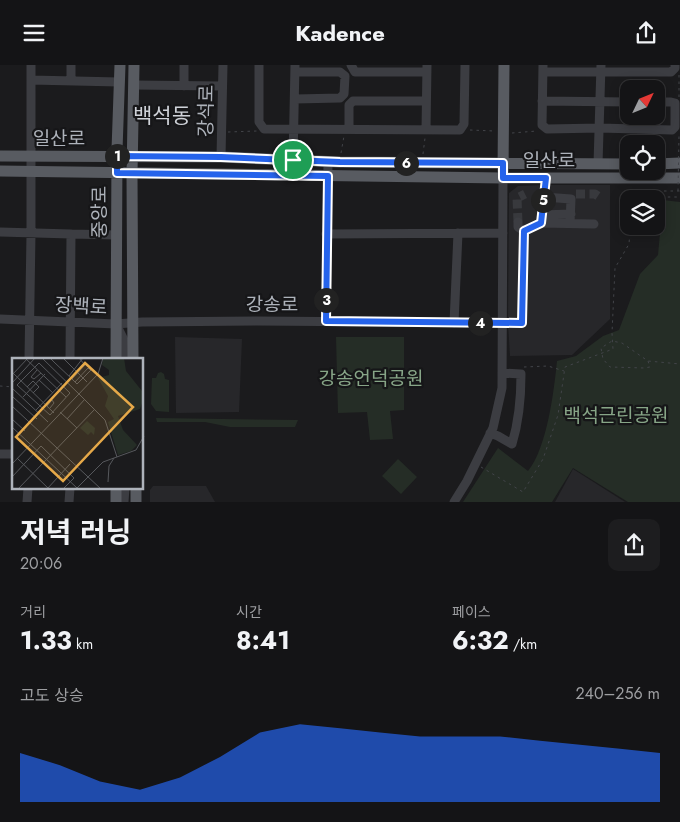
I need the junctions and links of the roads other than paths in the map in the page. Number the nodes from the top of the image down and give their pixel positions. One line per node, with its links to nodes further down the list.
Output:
1 (31, 65): 16 (street, 장백로)
2 (71, 65): 17 (street)
3 (120, 65): 18 (main road, 중앙로)
4 (134, 65): 19 (main road, 중앙로)
5 (184, 65): 20 (street)
6 (223, 65): 21 (street, 강석로)
7 (259, 65): 29 (street)
8 (465, 65): 31 (street)
9 (504, 65): 41 (main road)
10 (295, 69): 23 (street); 23 (street)
11 (353, 69): 12 (street)
12 (427, 69): 24 (street)
13 (543, 69): 14 (street); 25 (street)
14 (601, 69): 15 (street); 27 (street)
15 (673, 69)
16 (31, 80): 17 (street); 34 (street, 장백로)
17 (71, 80): 18 (street)
18 (119, 82): 22 (main road, 중앙로)
19 (134, 85): 20 (street); 33 (main road, 중앙로)
20 (184, 85): 21 (street)
21 (222, 87): 38 (street, 강석로)
22 (119, 99): 33 (main road); 36 (main road, 중앙로)
23 (294, 99): 29 (street)
24 (426, 101): 31 (street); 32 (street)
25 (542, 101): 27 (street); 30 (street)
26 (665, 101): 30 (street)
27 (601, 102): 28 (street); 30 (street)
28 (620, 102)
29 (294, 128): 32 (street); 39 (street)
30 (600, 128): 43 (street)
31 (426, 129): 32 (street)
32 (346, 130)
33 (133, 131): 37 (main road, 중앙로)
34 (31, 155): 35 (main road, 일산로); 36 (main road, 일산로); 47 (street, 장백로)
35 (0, 156)
36 (117, 156): 37 (main road, 일산로); 48 (main road, 중앙로)
37 (133, 157): 38 (main road, 일산로); 49 (main road, 중앙로)
38 (221, 157): 39 (main road, 일산로)
39 (293, 160): 40 (main road, 일산로)
40 (328, 162): 41 (main road, 일산로); 50 (street)
41 (503, 163): 43 (main road, 일산로); 51 (main road)
42 (680, 163): 45 (main road)
43 (598, 164): 44 (main road, 일산로)
44 (620, 164)
45 (665, 164)
46 (0, 171): 47 (main road, 일산로)
47 (31, 171): 48 (main road, 일산로); 61 (street, 장백로)
48 (117, 173): 49 (main road, 일산로); 66 (main road, 중앙로)
49 (132, 174): 50 (main road, 일산로); 71 (main road, 중앙로)
50 (328, 176): 51 (main road, 일산로); 65 (street)
51 (503, 178): 52 (main road, 일산로); 63 (street)
52 (546, 178): 53 (main road, 일산로); 54 (street)
53 (680, 178)
54 (544, 197): 55 (street); 56 (street)
55 (541, 219): 56 (street); 59 (street)
56 (570, 219): 58 (street)
57 (518, 222): 59 (street)
58 (594, 224)
59 (524, 231): 73 (street, 강송로)
60 (0, 232): 61 (street)
61 (31, 233): 64 (street); 68 (street, 장백로)
62 (458, 233): 63 (street); 65 (street); 72 (street)
63 (503, 233): 73 (street)
64 (71, 234): 66 (street); 70 (street)
65 (326, 234): 69 (street)
66 (116, 235): 74 (main road, 중앙로)
67 (0, 319): 68 (street, 장백로)
68 (29, 319): 70 (street, 장백로); 75 (street, 장백로)
69 (326, 321): 71 (street, 강송로); 72 (street, 강송로)
70 (71, 322): 74 (street, 장백로); 76 (street)
71 (132, 323): 74 (street, 장백로); 79 (main road, 중앙로)
72 (454, 323): 73 (street, 강송로)
73 (502, 323): 80 (street)
74 (116, 324): 77 (main road, 중앙로); 78 (street)
75 (29, 358)
76 (70, 358)
77 (116, 358)
78 (126, 358)
79 (133, 358)
80 (502, 373): 81 (street); 81 (street)
81 (490, 433): 92 (street)
82 (28, 489): 87 (street)
83 (70, 489): 88 (street)
84 (118, 489): 89 (main road)
85 (125, 489): 90 (street)
86 (136, 489): 91 (main road)
87 (28, 502)
88 (69, 502)
89 (117, 502)
90 (124, 502)
91 (136, 502)
92 (454, 502)

